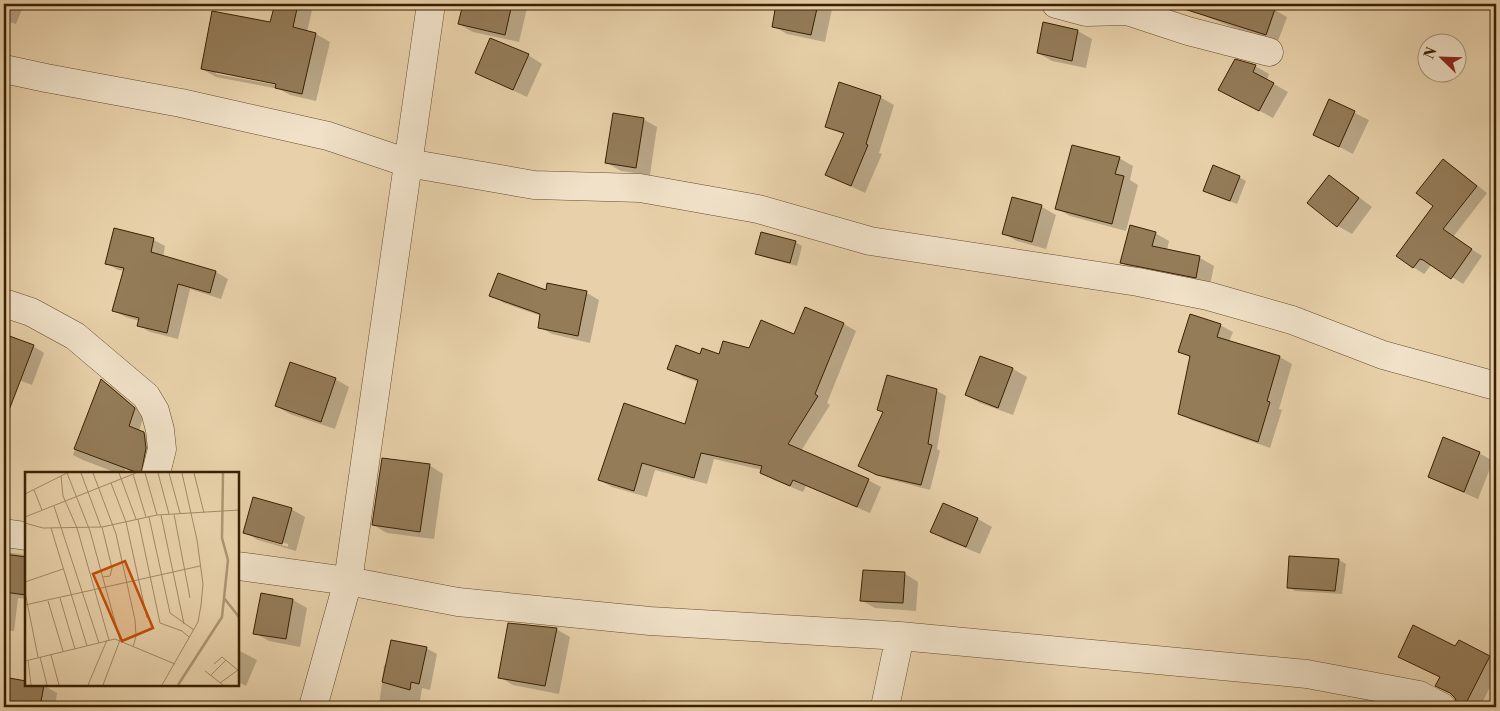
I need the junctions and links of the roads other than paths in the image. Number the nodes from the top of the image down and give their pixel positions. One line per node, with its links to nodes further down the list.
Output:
1 (431, 4): 5 (street)
2 (1056, 4): 3 (street)
3 (1269, 52)
4 (4, 69): 5 (street)
5 (408, 162): 7 (street); 12 (street)
6 (4, 303): 8 (street)
7 (1496, 386)
8 (156, 472)
9 (4, 533): 10 (street)
10 (25, 536)
11 (239, 566): 12 (street)
12 (348, 581): 13 (street); 14 (street)
13 (900, 636): 15 (street); 16 (street)
14 (313, 707)
15 (885, 707)
16 (1442, 707)

